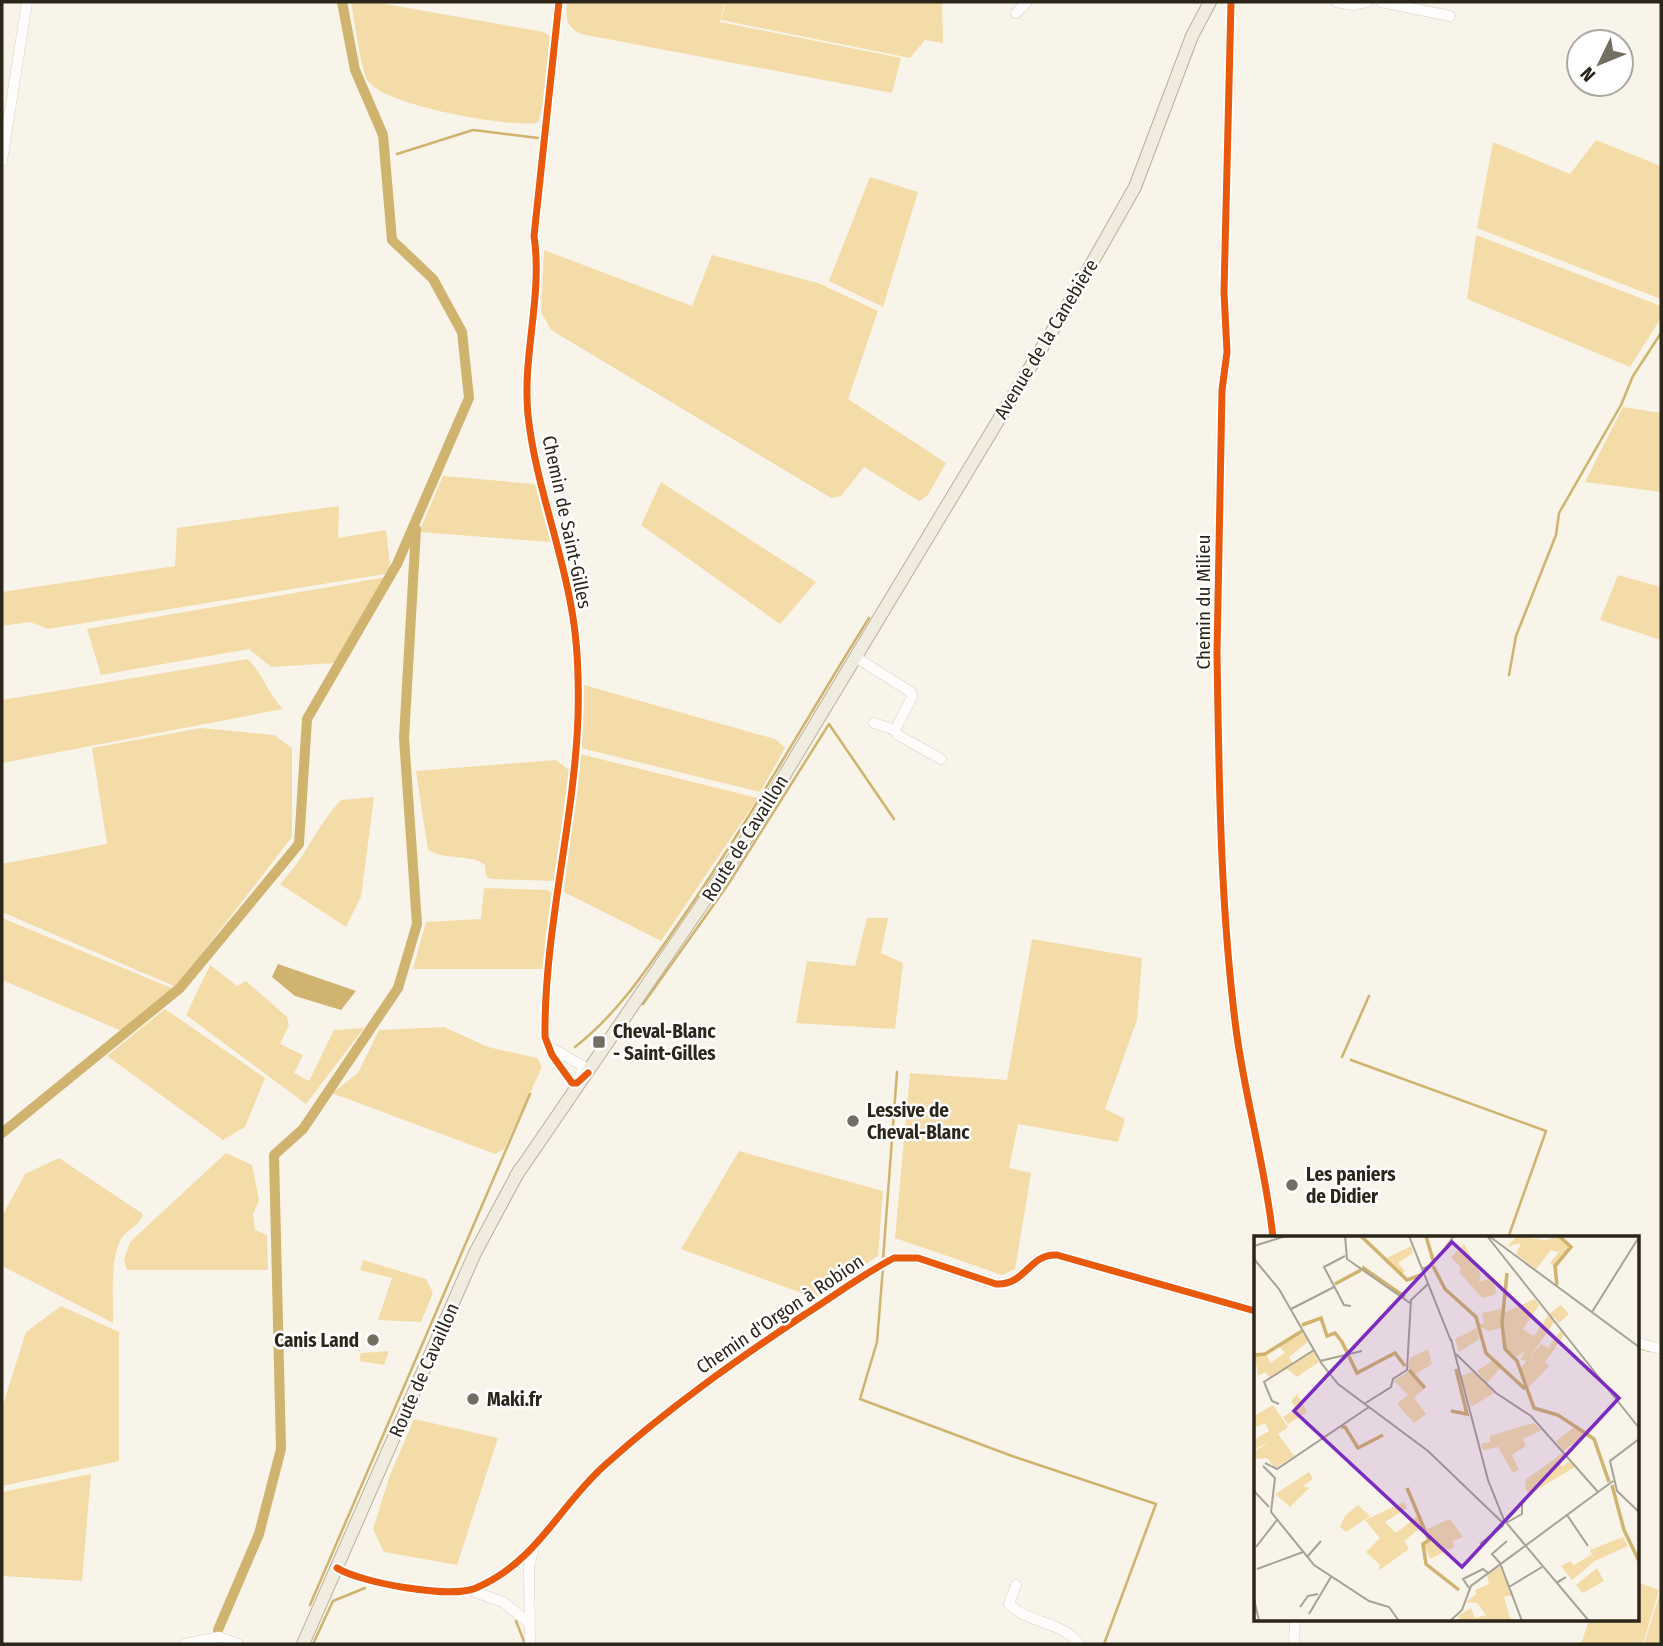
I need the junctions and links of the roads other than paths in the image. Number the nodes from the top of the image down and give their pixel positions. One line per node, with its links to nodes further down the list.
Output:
1 (27, 2): 11 (street)
2 (559, 2): 16 (street, Chemin de Saint-Gilles)
3 (1027, 2): 9 (street)
4 (1336, 2): 5 (street)
5 (1367, 2)
6 (1381, 2): 10 (street)
7 (1210, 3): 12 (main road, Avenue de la Canebière)
8 (1230, 3): 21 (street, Chemin du Milieu)
9 (1016, 13)
10 (1450, 16)
11 (2, 161)
12 (855, 657): 14 (street); 17 (main road, Route de Cavaillon)
13 (874, 723): 14 (street)
14 (895, 730): 15 (street)
15 (940, 759)
16 (551, 1047): 17 (street); 18 (street, Chemin de Saint-Gilles)
17 (585, 1069): 18 (main road, Route de Cavaillon); 19 (main road, Route de Cavaillon)
18 (573, 1084): 19 (street); 20 (main road, Route de Cavaillon)
19 (552, 1125): 20 (main road, Route de Cavaillon)
20 (516, 1176): 26 (main road, Route de Cavaillon)
21 (1272, 1236)
22 (1254, 1311): 25 (street, Chemin d'Orgon à Robion)
23 (1638, 1343): 24 (street)
24 (1661, 1349)
25 (533, 1551): 28 (street, Chemin d'Orgon à Robion); 30 (street)
26 (337, 1568): 28 (street, Chemin d'Orgon à Robion); 33 (main road, Route de Cavaillon)
27 (1016, 1585): 35 (street)
28 (468, 1590): 30 (street)
29 (1295, 1622): 36 (street)
30 (529, 1623): 34 (street)
31 (185, 1644): 32 (street)
32 (238, 1644)
33 (303, 1644)
34 (530, 1644)
35 (1079, 1644)
36 (1294, 1644)

